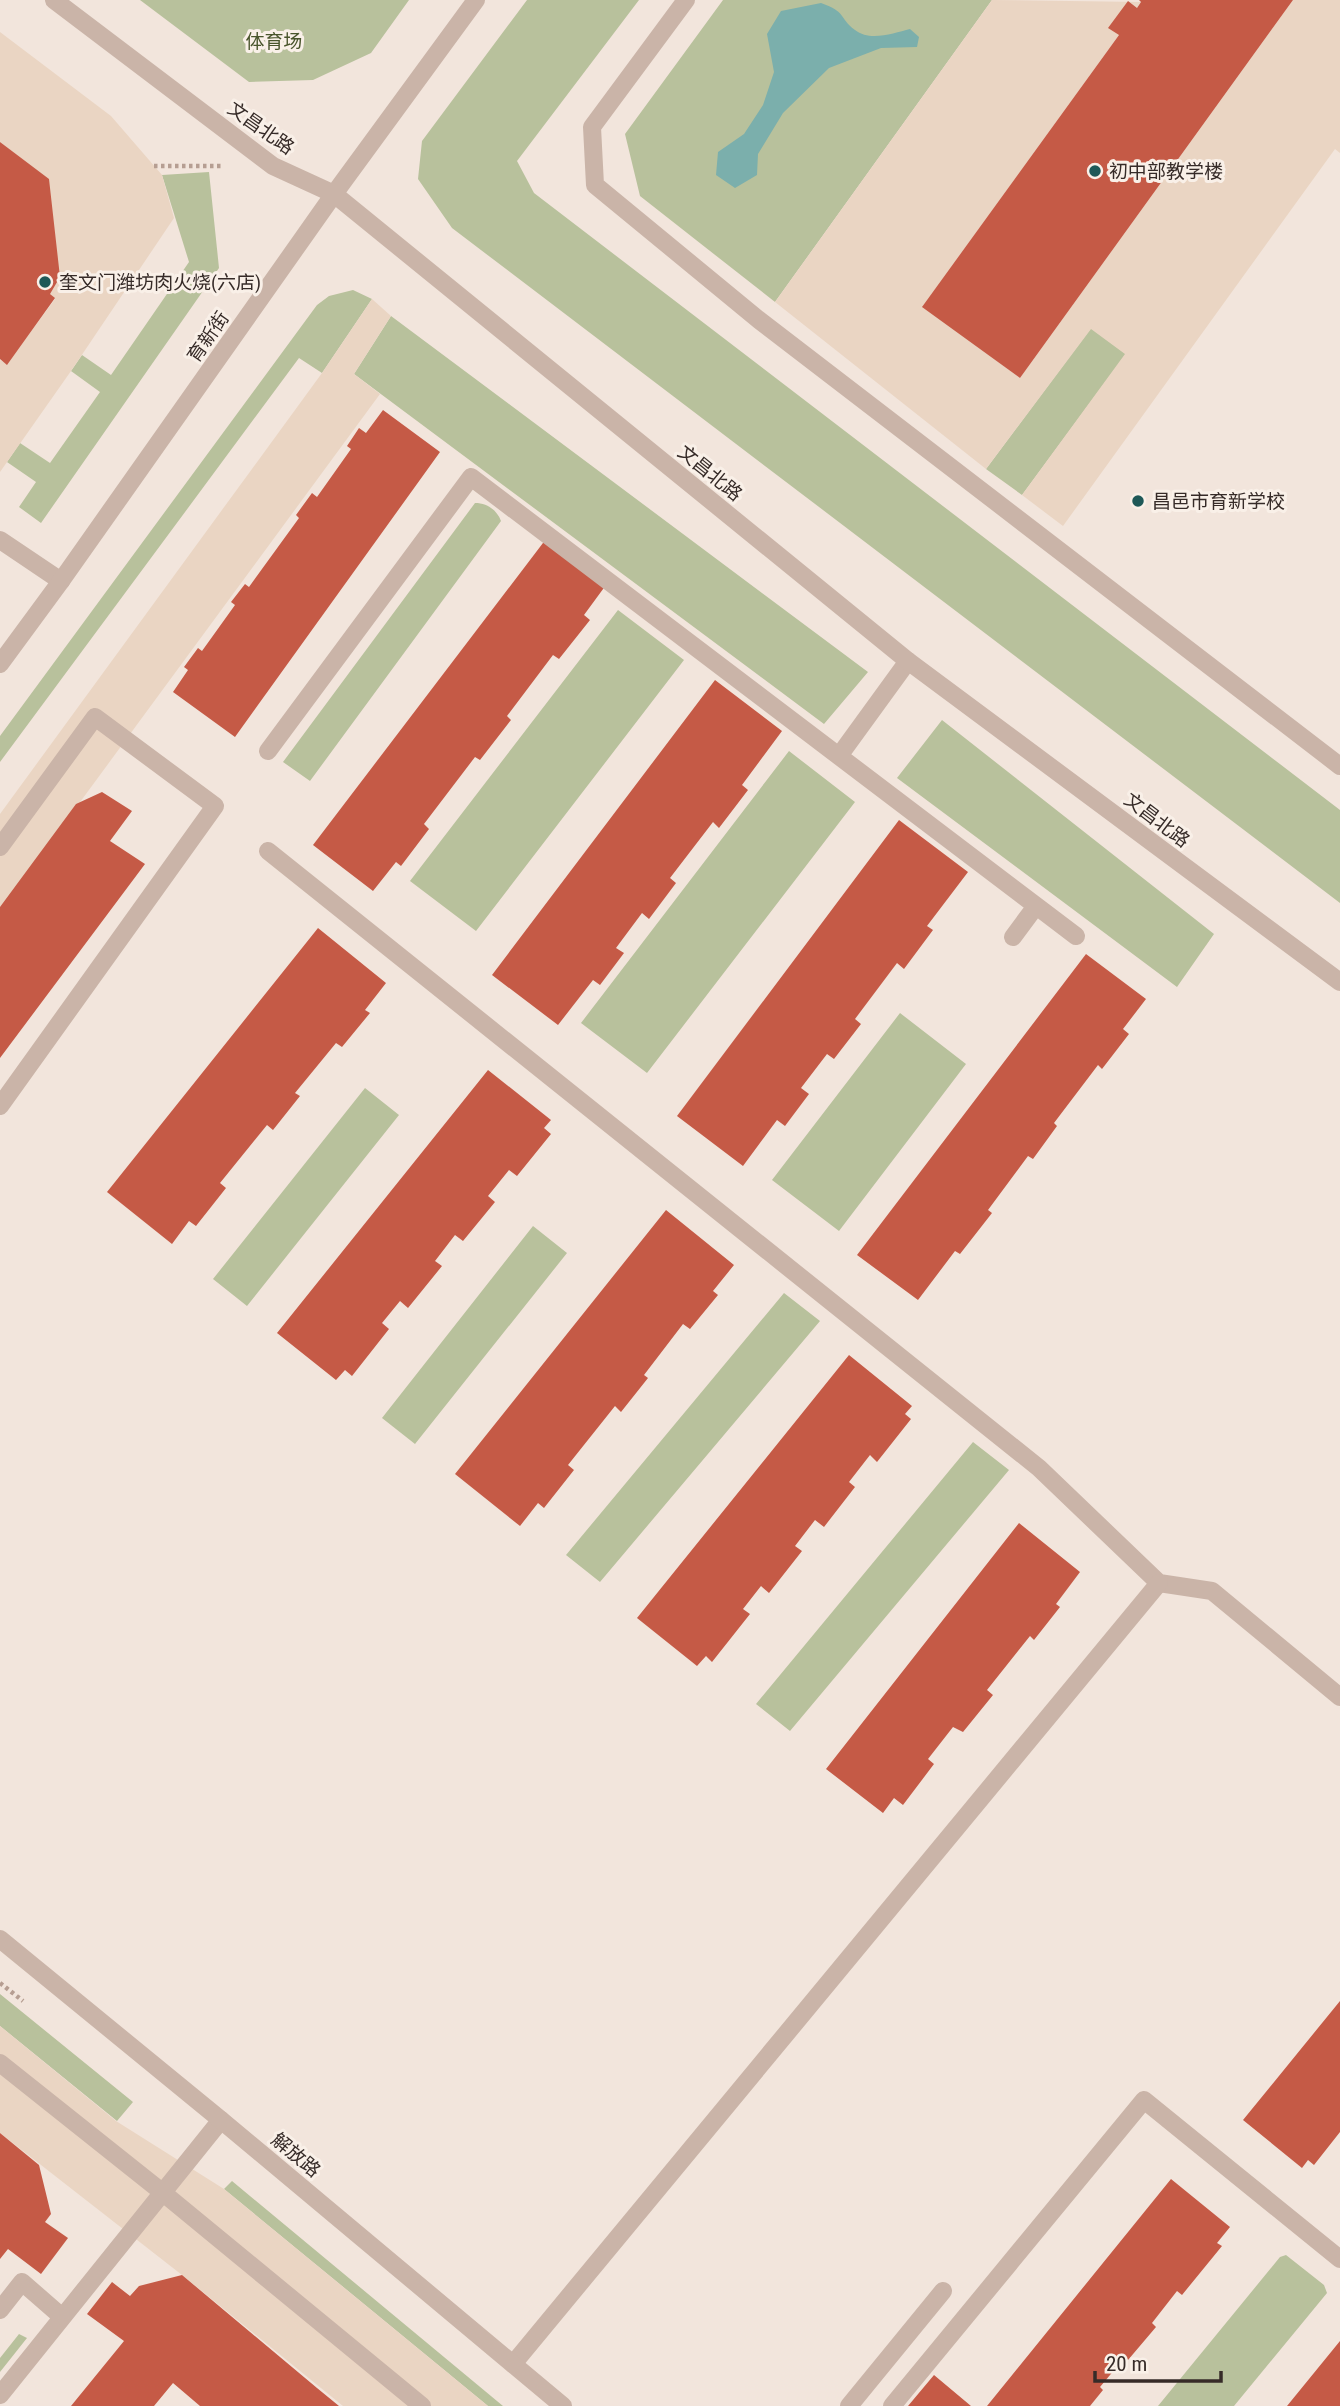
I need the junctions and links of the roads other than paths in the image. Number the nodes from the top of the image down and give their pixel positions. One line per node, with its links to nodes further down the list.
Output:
1 (54, 0): 4 (street, 文昌北路)
2 (475, 0): 4 (street, 育新街)
3 (686, 0): 11 (street)
4 (334, 194): 6 (street, 育新街); 7 (street, 文昌北路)
5 (0, 540): 6 (street)
6 (61, 581): 8 (street, 育新街)
7 (908, 661): 10 (street); 17 (street, 文昌北路)
8 (0, 664)
9 (268, 751): 10 (street)
10 (839, 756): 14 (street)
11 (1340, 766)
12 (0, 847): 18 (street)
13 (268, 851): 19 (street)
14 (1036, 906): 15 (street); 16 (street)
15 (1076, 936)
16 (1013, 937)
17 (1340, 982)
18 (0, 1106)
19 (1159, 1583): 20 (street); 29 (street)
20 (1340, 1698)
21 (0, 1939): 23 (street, 解放路)
22 (0, 2063): 24 (street)
23 (221, 2120): 24 (street); 29 (street, 解放路)
24 (162, 2192): 28 (street); 31 (street)
25 (1340, 2259): 34 (street)
26 (943, 2291): 33 (street)
27 (0, 2310): 28 (street)
28 (61, 2316): 30 (street)
29 (513, 2364): 32 (street, 解放路)
30 (0, 2395)
31 (422, 2406)
32 (563, 2406)
33 (849, 2406)
34 (892, 2406)

